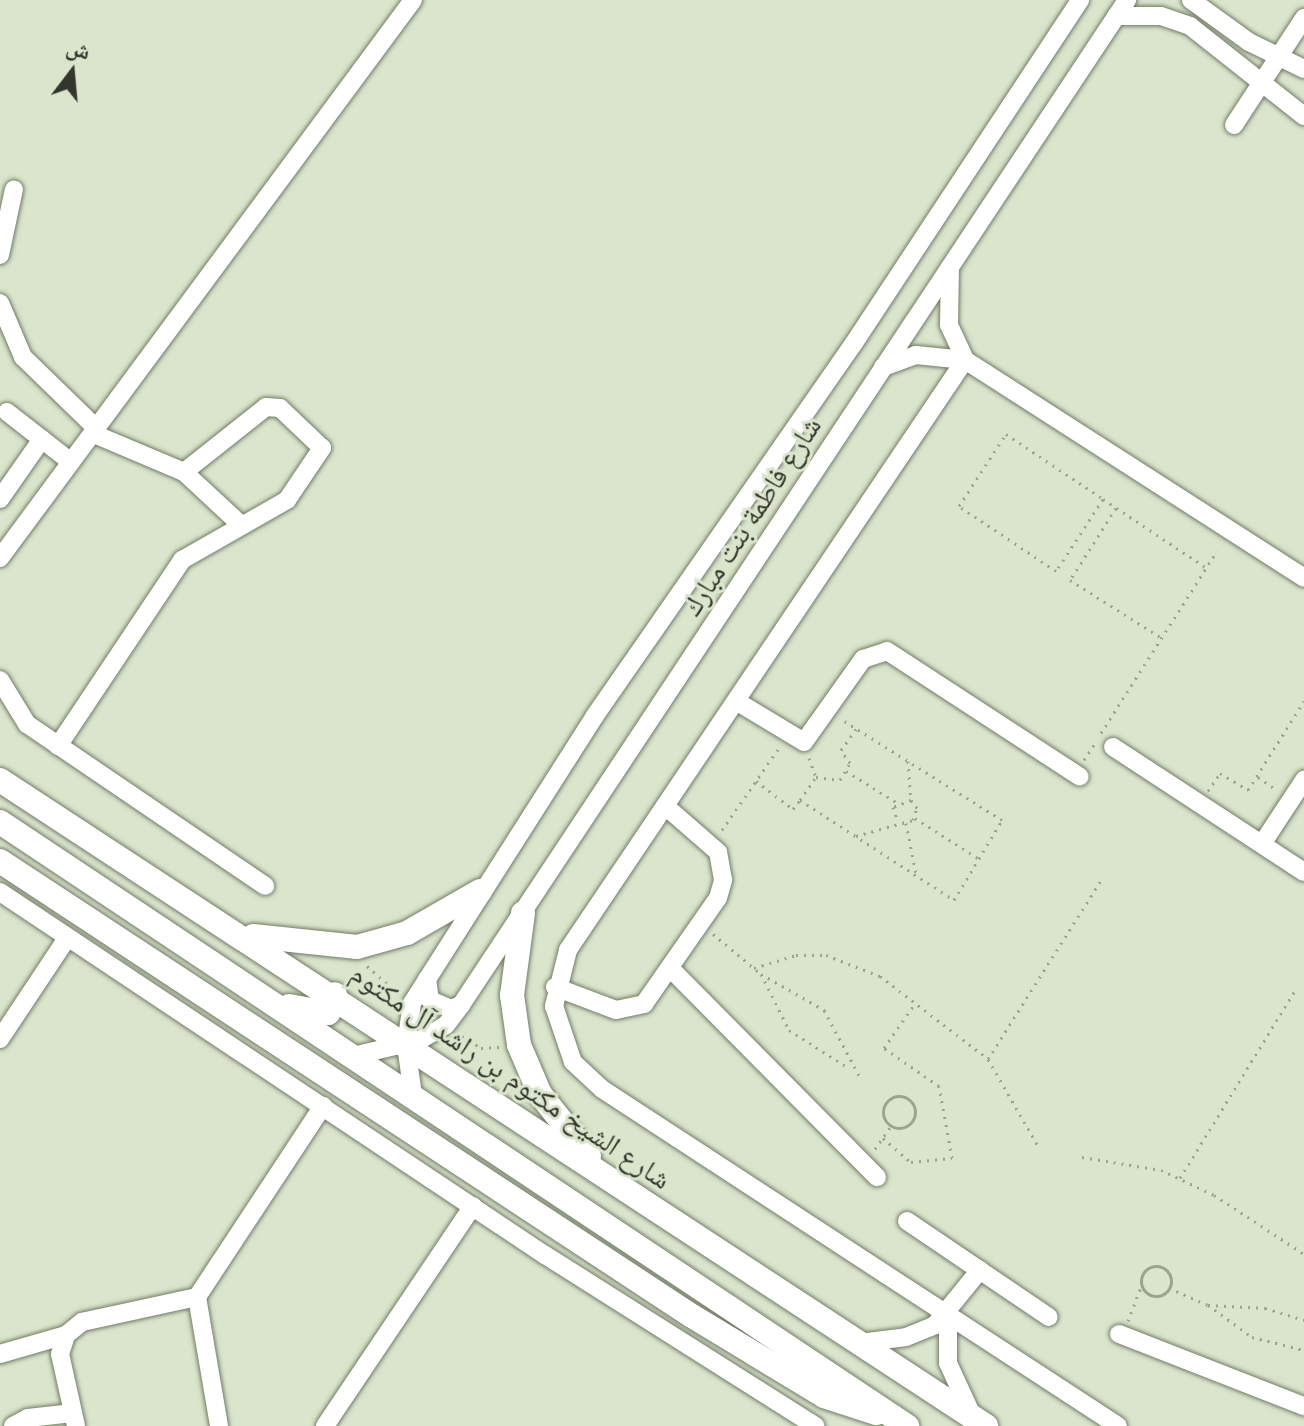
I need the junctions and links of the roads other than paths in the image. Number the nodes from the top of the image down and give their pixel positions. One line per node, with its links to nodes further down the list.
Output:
1 (413, 0): 21 (street)
2 (1080, 0): 42 (street, شارع فاطمة بنت مبارك)
3 (1127, 0): 5 (street, شارع فاطمة بنت مبارك)
4 (1191, 0): 6 (street)
5 (1116, 16): 8 (street); 16 (street, شارع فاطمة بنت مبارك)
6 (1211, 17): 8 (street); 9 (street)
7 (1304, 18): 9 (street)
8 (1198, 32): 11 (street)
9 (1278, 58): 10 (street); 11 (street)
10 (1304, 69)
11 (1262, 83): 12 (street); 13 (street)
12 (1304, 116)
13 (1234, 125)
14 (14, 189): 15 (street)
15 (0, 255)
16 (951, 264): 18 (street); 19 (street, شارع فاطمة بنت مبارك)
17 (0, 303): 21 (street)
18 (965, 360): 19 (street); 28 (street); 30 (street)
19 (883, 367): 44 (street, شارع فاطمة بنت مبارك)
20 (7, 412): 22 (street)
21 (96, 431): 23 (street); 24 (street)
22 (42, 439): 23 (street); 25 (street)
23 (71, 462): 27 (street)
24 (184, 472): 26 (street); 26 (street)
25 (0, 499)
26 (241, 525): 31 (street)
27 (0, 558)
28 (1304, 578)
29 (0, 680): 31 (street)
30 (736, 701): 33 (street); 36 (street)
31 (58, 746): 41 (street)
32 (1113, 747): 38 (street)
33 (1078, 775)
34 (0, 780): 45 (main road, شارع الشيخ مكتوم بن راشد آل مكتوم)
35 (1298, 793): 38 (street)
36 (665, 806): 47 (street); 49 (street)
37 (0, 822): 52 (main road)
38 (1262, 844): 40 (street)
39 (0, 861): 75 (main road)
40 (1304, 872)
41 (265, 886)
42 (480, 891): 45 (main road); 48 (street, شارع فاطمة بنت مبارك)
43 (0, 892): 46 (street)
44 (523, 913): 51 (street, شارع فاطمة بنت مبارك); 61 (main road)
45 (238, 933): 50 (main road, شارع الشيخ مكتوم بن راشد آل مكتوم)
46 (67, 938): 53 (street); 58 (street)
47 (671, 969): 49 (street); 60 (street)
48 (427, 979): 51 (street); 54 (street, شارع فاطمة بنت مبارك)
49 (555, 987): 66 (street)
50 (335, 994): 52 (main road); 54 (main road, شارع الشيخ مكتوم بن راشد آل مكتوم)
51 (461, 1005): 54 (street, شارع فاطمة بنت مبارك)
52 (279, 1006): 55 (main road)
53 (0, 1039)
54 (406, 1044): 55 (street, شارع فاطمة بنت مبارك); 56 (street, شارع فاطمة بنت مبارك); 57 (main road, شارع الشيخ مكتوم بن راشد آل مكتوم)
55 (353, 1056): 56 (main road)
56 (413, 1096): 59 (main road)
57 (486, 1096): 59 (main road); 61 (main road, شارع الشيخ مكتوم بن راشد آل مكتوم)
58 (323, 1106): 62 (street); 65 (street)
59 (474, 1138): 75 (main road)
60 (870, 1171)
61 (603, 1174): 70 (main road, شارع الشيخ مكتوم بن راشد آل مكتوم)
62 (473, 1206): 72 (street); 79 (street)
63 (907, 1221): 64 (street)
64 (980, 1270): 66 (street); 67 (street)
65 (197, 1297): 68 (street); 78 (street)
66 (948, 1316): 70 (street); 76 (street); 82 (street)
67 (1049, 1317)
68 (66, 1335): 71 (street); 74 (street)
69 (1121, 1335): 73 (street)
70 (860, 1343): 76 (main road, شارع الشيخ مكتوم بن راشد آل مكتوم)
71 (0, 1354)
72 (785, 1406): 80 (street); 81 (street)
73 (1304, 1406)
74 (74, 1420): 77 (street)
75 (898, 1420)
76 (981, 1422)
77 (13, 1426)
78 (219, 1426)
79 (325, 1426)
80 (790, 1426)
81 (816, 1426)
82 (1118, 1426)

